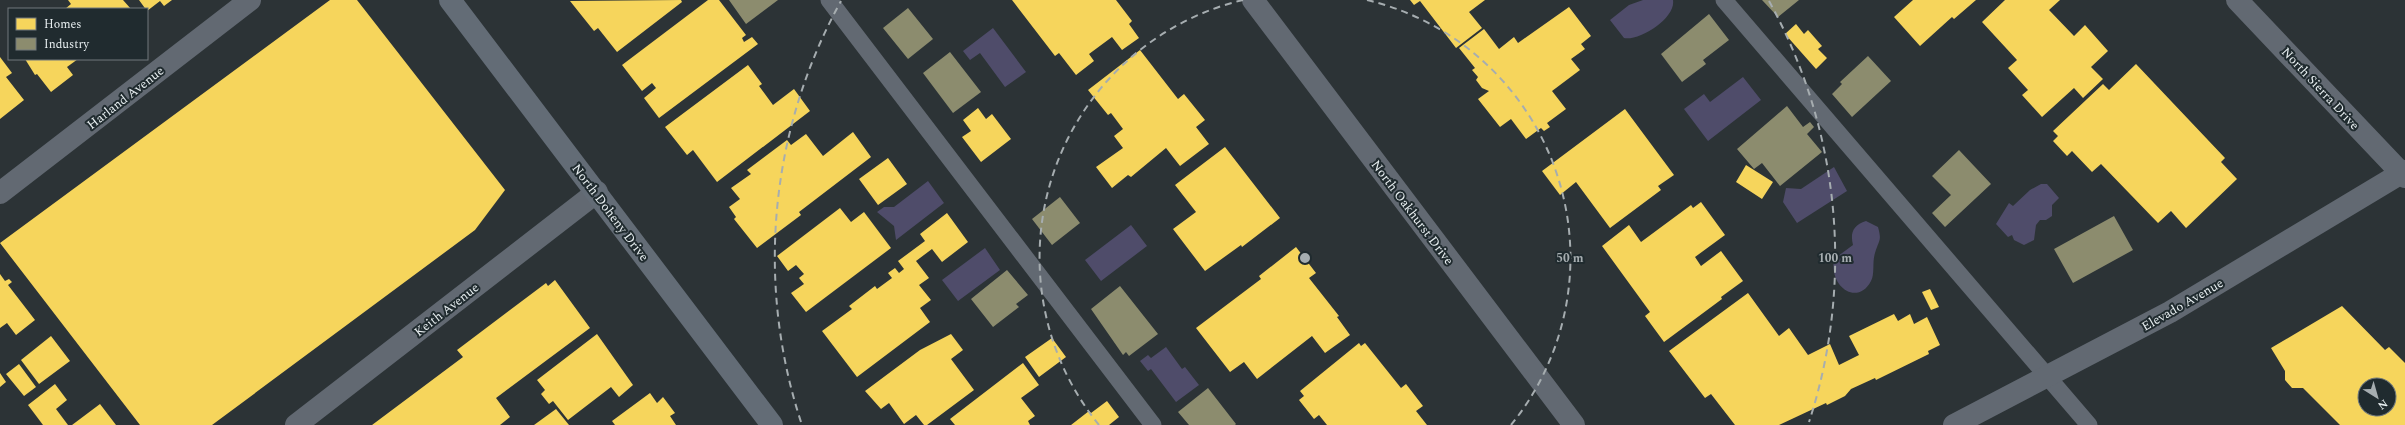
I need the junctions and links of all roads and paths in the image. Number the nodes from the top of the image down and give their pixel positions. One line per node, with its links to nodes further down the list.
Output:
1 (250, 0): 9 (street, Harland Avenue)
2 (450, 0): 8 (main road, North Doheny Drive)
3 (829, 0): 13 (lane)
4 (1253, 0): 14 (street, North Oakhurst Drive)
5 (1724, 0): 10 (lane)
6 (2238, 0): 7 (street, North Sierra Drive)
7 (2404, 174): 10 (street, Elevado Avenue)
8 (597, 192): 11 (street, Keith Avenue); 12 (main road, North Doheny Drive)
9 (0, 193)
10 (2049, 376): 15 (street, Elevado Avenue); 16 (lane)
11 (296, 425)
12 (772, 425)
13 (1153, 425)
14 (1574, 425)
15 (1954, 425)
16 (2089, 425)

